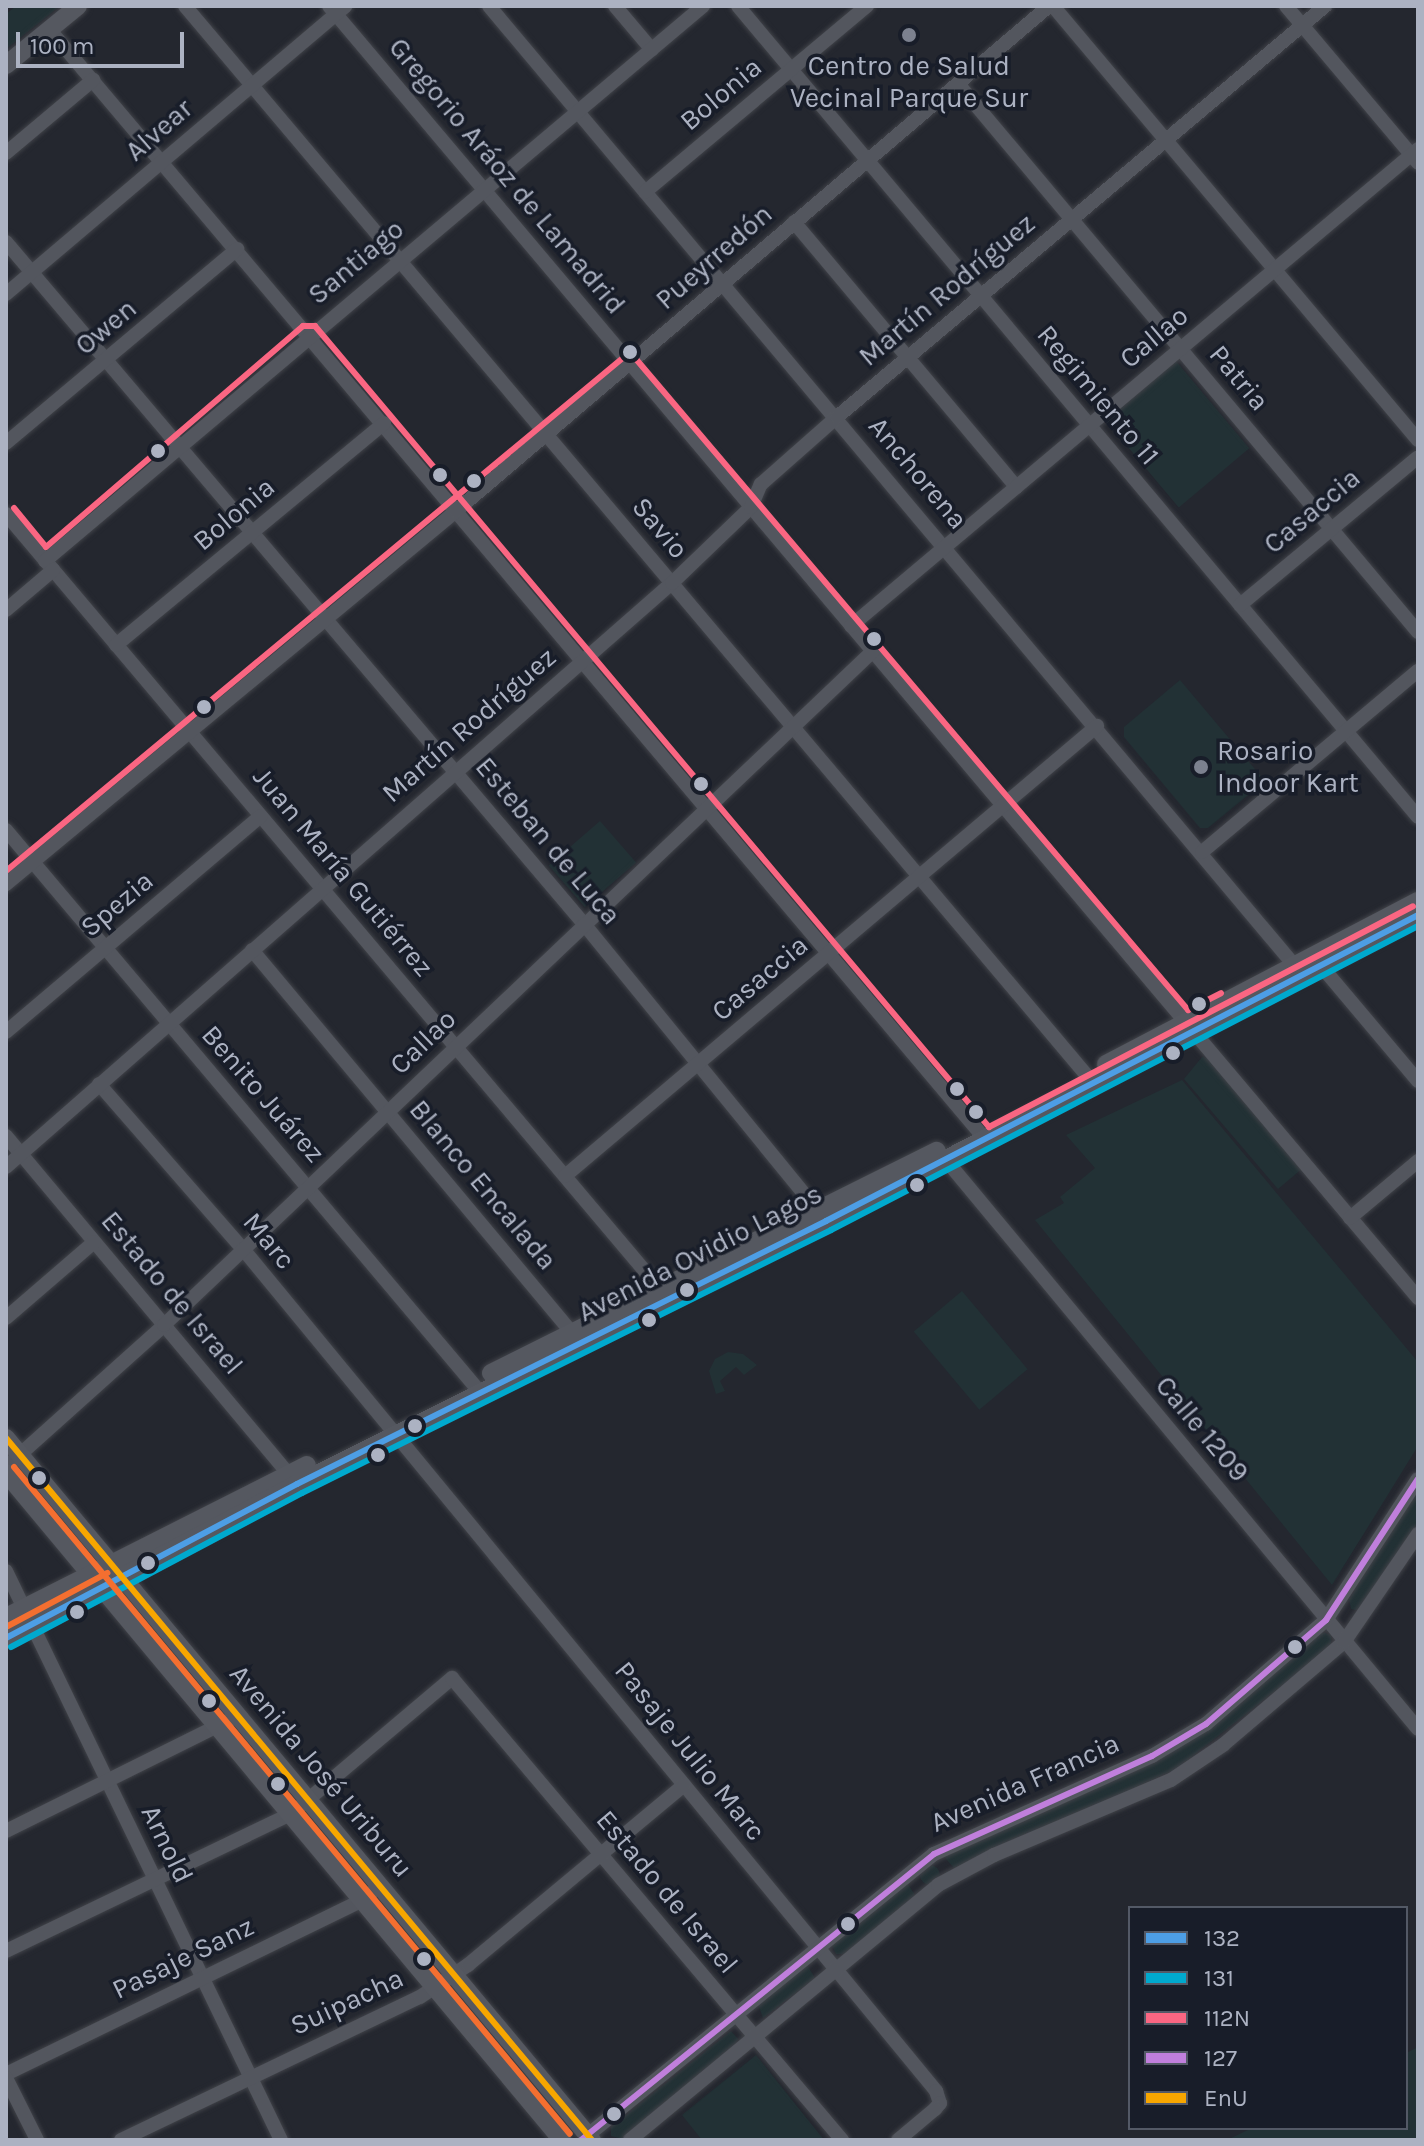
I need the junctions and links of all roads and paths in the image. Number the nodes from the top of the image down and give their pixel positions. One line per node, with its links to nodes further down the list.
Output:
1 (78, 6): 13 (main road)
2 (185, 6): 18 (street, Savio)
3 (489, 6): 20 (street, Anchorena)
4 (615, 6): 14 (street)
5 (703, 6): 14 (street, Santiago)
6 (738, 6): 16 (street, Regimiento 11)
7 (867, 6): 16 (street, Bolonia)
8 (1051, 6): 19 (street, Pueyrredón); 21 (street)
9 (1286, 6): 12 (street)
10 (1325, 6): 12 (street, Martín Rodríguez)
11 (337, 9): 18 (street, Alvear); 26 (street, Gregorio Aráoz de Lamadrid)
12 (1302, 25): 21 (street, Martín Rodríguez); 23 (street)
13 (49, 29): 15 (main road); 17 (street)
14 (652, 50): 20 (street, Santiago)
15 (6, 65)
16 (791, 69): 24 (street, Regimiento 11); 27 (street, Bolonia)
17 (93, 80): 22 (street); 25 (street)
18 (251, 84): 25 (street, Alvear); 32 (street, Savio)
19 (959, 85): 24 (street, Pueyrredón); 28 (street, Patria)
20 (578, 111): 26 (street, Santiago); 27 (street, Anchorena)
21 (1164, 138): 28 (street, Martín Rodríguez); 33 (street)
22 (6, 153)
23 (1416, 156): 33 (street, Callao)
24 (868, 161): 29 (street, Pueyrredón); 37 (street, Regimiento 11)
25 (162, 162): 31 (street); 34 (street, Alvear)
26 (483, 189): 32 (street, Santiago); 42 (street, Gregorio Aráoz de Lamadrid)
27 (645, 192): 35 (street, Anchorena)
28 (1072, 219): 37 (street, Martín Rodríguez); 39 (street, Patria)
29 (794, 222): 35 (street, Pueyrredón); 40 (street)
30 (6, 242): 34 (street, Esteban de Luca)
31 (237, 249): 38 (street); 41 (street, Owen)
32 (399, 260): 38 (street, Santiago); 46 (street, Savio)
33 (1275, 269): 39 (street, Callao); 47 (street)
34 (32, 273): 36 (street, Alvear); 41 (street, Esteban de Luca)
35 (725, 283): 42 (street, Pueyrredón); 43 (street, Anchorena)
36 (6, 294)
37 (981, 296): 40 (street, Martín Rodríguez); 45 (street, Regimiento 11)
38 (310, 334): 44 (street); 49 (street, Santiago)
39 (1180, 349): 45 (street, Callao); 55 (street, Patria)
40 (908, 358): 43 (street, Martín Rodríguez); 51 (street)
41 (107, 361): 48 (street, Owen); 49 (street, Esteban de Luca)
42 (629, 362): 46 (street, Pueyrredón); 52 (street, Gregorio Aráoz de Lamadrid)
43 (837, 417): 52 (street, Martín Rodríguez); 57 (street, Anchorena)
44 (384, 423): 53 (street); 56 (street, Bolonia)
45 (1089, 425): 51 (street, Callao); 60 (street, Regimiento 11)
46 (546, 434): 53 (street, Pueyrredón); 59 (street, Savio)
47 (1418, 440)
48 (6, 443)
49 (180, 447): 56 (street, Esteban de Luca); 58 (street, Santiago)
50 (1418, 457): 55 (street, Casaccia)
51 (1016, 487): 57 (street, Callao)
52 (751, 507): 59 (street, Martín Rodríguez); 63 (street, Gregorio Aráoz de Lamadrid)
53 (456, 511): 62 (street, Pueyrredón); 67 (street)
54 (6, 514): 58 (street, Juan María Gutiérrez)
55 (1331, 529): 60 (street, Casaccia); 64 (street, Patria)
56 (253, 533): 62 (street, Esteban de Luca); 65 (street, Bolonia)
57 (945, 547): 63 (street, Callao); 69 (street, Anchorena)
58 (49, 565): 61 (street, Santiago); 65 (street, Juan María Gutiérrez)
59 (672, 583): 67 (street, Martín Rodríguez); 70 (street, Savio)
60 (1240, 605): 72 (street, Regimiento 11)
61 (6, 610)
62 (323, 615): 71 (street, Pueyrredón); 73 (street, Esteban de Luca)
63 (851, 626): 66 (street, Gregorio Aráoz de Lamadrid)
64 (1418, 632)
65 (116, 645): 71 (street, Juan María Gutiérrez)
66 (873, 651): 70 (street, Callao); 75 (street, Gregorio Aráoz de Lamadrid)
67 (585, 659): 73 (street, Martín Rodríguez); 74 (street)
68 (1418, 671): 72 (street)
69 (1097, 726): 75 (street, Casaccia); 79 (street, Anchorena)
70 (793, 727): 74 (street, Callao); 81 (street, Savio)
71 (188, 728): 76 (street, Juan María Gutiérrez); 80 (street, Pueyrredón)
72 (1346, 732): 77 (street, Regimiento 11); 79 (street)
73 (455, 771): 83 (street, Martín Rodríguez); 86 (street, Esteban de Luca)
74 (709, 806): 86 (street, Callao); 89 (street)
75 (1003, 806): 81 (street, Casaccia); 93 (street, Gregorio Aráoz de Lamadrid)
76 (261, 816): 83 (street, Juan María Gutiérrez); 87 (street, Spezia)
77 (1418, 817)
78 (6, 830): 80 (street, Benito Juárez)
79 (1202, 852): 91 (street, Anchorena)
80 (33, 861): 82 (street, Pueyrredón); 87 (street, Benito Juárez)
81 (919, 877): 89 (street, Casaccia); 97 (street, Savio)
82 (6, 884)
83 (322, 888): 88 (street, Martín Rodríguez); 95 (street, Juan María Gutiérrez)
84 (1418, 901): 91 (main road, Avenida Ovidio Lagos)
85 (1418, 915): 90 (main road, Avenida Ovidio Lagos)
86 (584, 924): 95 (street, Callao); 96 (street, Esteban de Luca)
87 (106, 947): 92 (street, Benito Juárez); 94 (street, Spezia)
88 (252, 950): 92 (street, Martín Rodríguez); 100 (street, Blanco Encalada)
89 (830, 953): 96 (street, Casaccia); 101 (street)
90 (1322, 967): 91 (main road, Avenida Ovidio Lagos); 98 (street)
91 (1300, 971): 93 (main road, Avenida Ovidio Lagos)
92 (168, 1023): 99 (street, Martín Rodríguez); 108 (street, Benito Juárez)
93 (1190, 1028): 97 (main road, Avenida Ovidio Lagos); 110 (street, Gregorio Aráoz de Lamadrid)
94 (6, 1032)
95 (456, 1046): 100 (street, Callao); 107 (street, Juan María Gutiérrez)
96 (697, 1064): 107 (street, Casaccia); 109 (street, Esteban de Luca)
97 (1090, 1080): 101 (main road, Avenida Ovidio Lagos)
98 (1418, 1081)
99 (99, 1084): 103 (street, Martín Rodríguez); 112 (street, Marc)
100 (389, 1112): 108 (street, Callao); 117 (street, Blanco Encalada)
101 (983, 1135): 104 (main road, Avenida Ovidio Lagos); 109 (main road, Avenida Ovidio Lagos)
102 (6, 1136): 103 (street, Estado de Israel)
103 (21, 1154): 106 (street, Martín Rodríguez); 111 (street, Estado de Israel)
104 (946, 1160): 109 (main road, Avenida Ovidio Lagos); 131 (street, Calle 1209)
105 (1418, 1161): 110 (street)
106 (6, 1167)
107 (565, 1176): 113 (street, Juan María Gutiérrez)
108 (308, 1186): 112 (street, Callao); 118 (street, Benito Juárez)
109 (822, 1216): 113 (main road, Avenida Ovidio Lagos)
110 (1350, 1218): 114 (street, Gregorio Aráoz de Lamadrid)
111 (94, 1242): 115 (street); 116 (street, Estado de Israel)
112 (243, 1249): 116 (street, Callao); 119 (street, Marc)
113 (665, 1294): 117 (main road, Avenida Ovidio Lagos)
114 (1418, 1298)
115 (6, 1318)
116 (164, 1325): 121 (street, Callao); 123 (street, Estado de Israel)
117 (576, 1338): 118 (main road, Avenida Ovidio Lagos)
118 (477, 1387): 119 (main road, Avenida Ovidio Lagos)
119 (392, 1430): 123 (main road, Avenida Ovidio Lagos); 138 (street, Pasaje Julio Marc)
120 (6, 1438): 121 (main road, Avenida José Uriburu)
121 (13, 1461): 126 (main road, Avenida José Uriburu)
122 (6, 1473): 128 (main road, Avenida José Uriburu)
123 (293, 1479): 126 (main road, Avenida Ovidio Lagos)
124 (1418, 1479): 131 (street, Avenida Francia)
125 (1418, 1534): 133 (street, Avenida Francia)
126 (116, 1570): 128 (main road, Avenida Ovidio Lagos); 134 (main road, Avenida José Uriburu)
127 (6, 1571): 129 (street, Arnold)
128 (98, 1581): 129 (main road, Avenida Ovidio Lagos); 135 (main road, Avenida José Uriburu)
129 (28, 1616): 130 (main road, Avenida Ovidio Lagos); 132 (main road, Avenida Ovidio Lagos); 137 (street, Arnold)
130 (6, 1617)
131 (1326, 1620): 133 (street, Calle 1209); 146 (street, Avenida Francia)
132 (6, 1638)
133 (1344, 1642): 136 (street, Calle 1209); 148 (street, Avenida Francia)
134 (238, 1716): 135 (street); 139 (main road, Avenida José Uriburu)
135 (218, 1726): 137 (street); 140 (main road, Avenida José Uriburu)
136 (1418, 1729)
137 (107, 1779): 141 (street); 143 (street, Arnold)
138 (684, 1785): 142 (street, Suipacha); 146 (street, Pasaje Julio Marc)
139 (308, 1800): 140 (street); 142 (street, Estado de Israel); 144 (main road, Avenida José Uriburu)
140 (291, 1814): 143 (street); 145 (main road, Avenida José Uriburu)
141 (6, 1831)
142 (601, 1854): 149 (street, Suipacha); 152 (street, Estado de Israel)
143 (155, 1878): 147 (street); 150 (street, Arnold)
144 (380, 1886): 145 (street, Pasaje Sanz); 149 (main road, Avenida José Uriburu)
145 (362, 1900): 150 (street, Pasaje Sanz); 151 (main road, Avenida José Uriburu)
146 (817, 1946): 148 (street, Pasaje Julio Marc); 152 (street, Avenida Francia)
147 (6, 1951)
148 (835, 1969): 153 (street, Avenida Francia); 163 (street, Pasaje Julio Marc)
149 (454, 1974): 151 (street, Suipacha); 156 (main road, Avenida José Uriburu)
150 (202, 1977): 154 (street, Pasaje Sanz); 155 (street, Arnold)
151 (435, 1987): 155 (street, Suipacha); 160 (main road, Avenida José Uriburu)
152 (735, 2013): 153 (street, Estado de Israel); 156 (street, Avenida Francia)
153 (754, 2036): 161 (street, Avenida Francia); 162 (street, Estado de Israel)
154 (6, 2076): 157 (street)
155 (250, 2076): 158 (street, Suipacha); 159 (street, Arnold)
156 (587, 2138)
157 (37, 2140)
158 (121, 2140)
159 (281, 2140)
160 (562, 2140)
161 (630, 2140)
162 (842, 2140)
163 (898, 2140)

